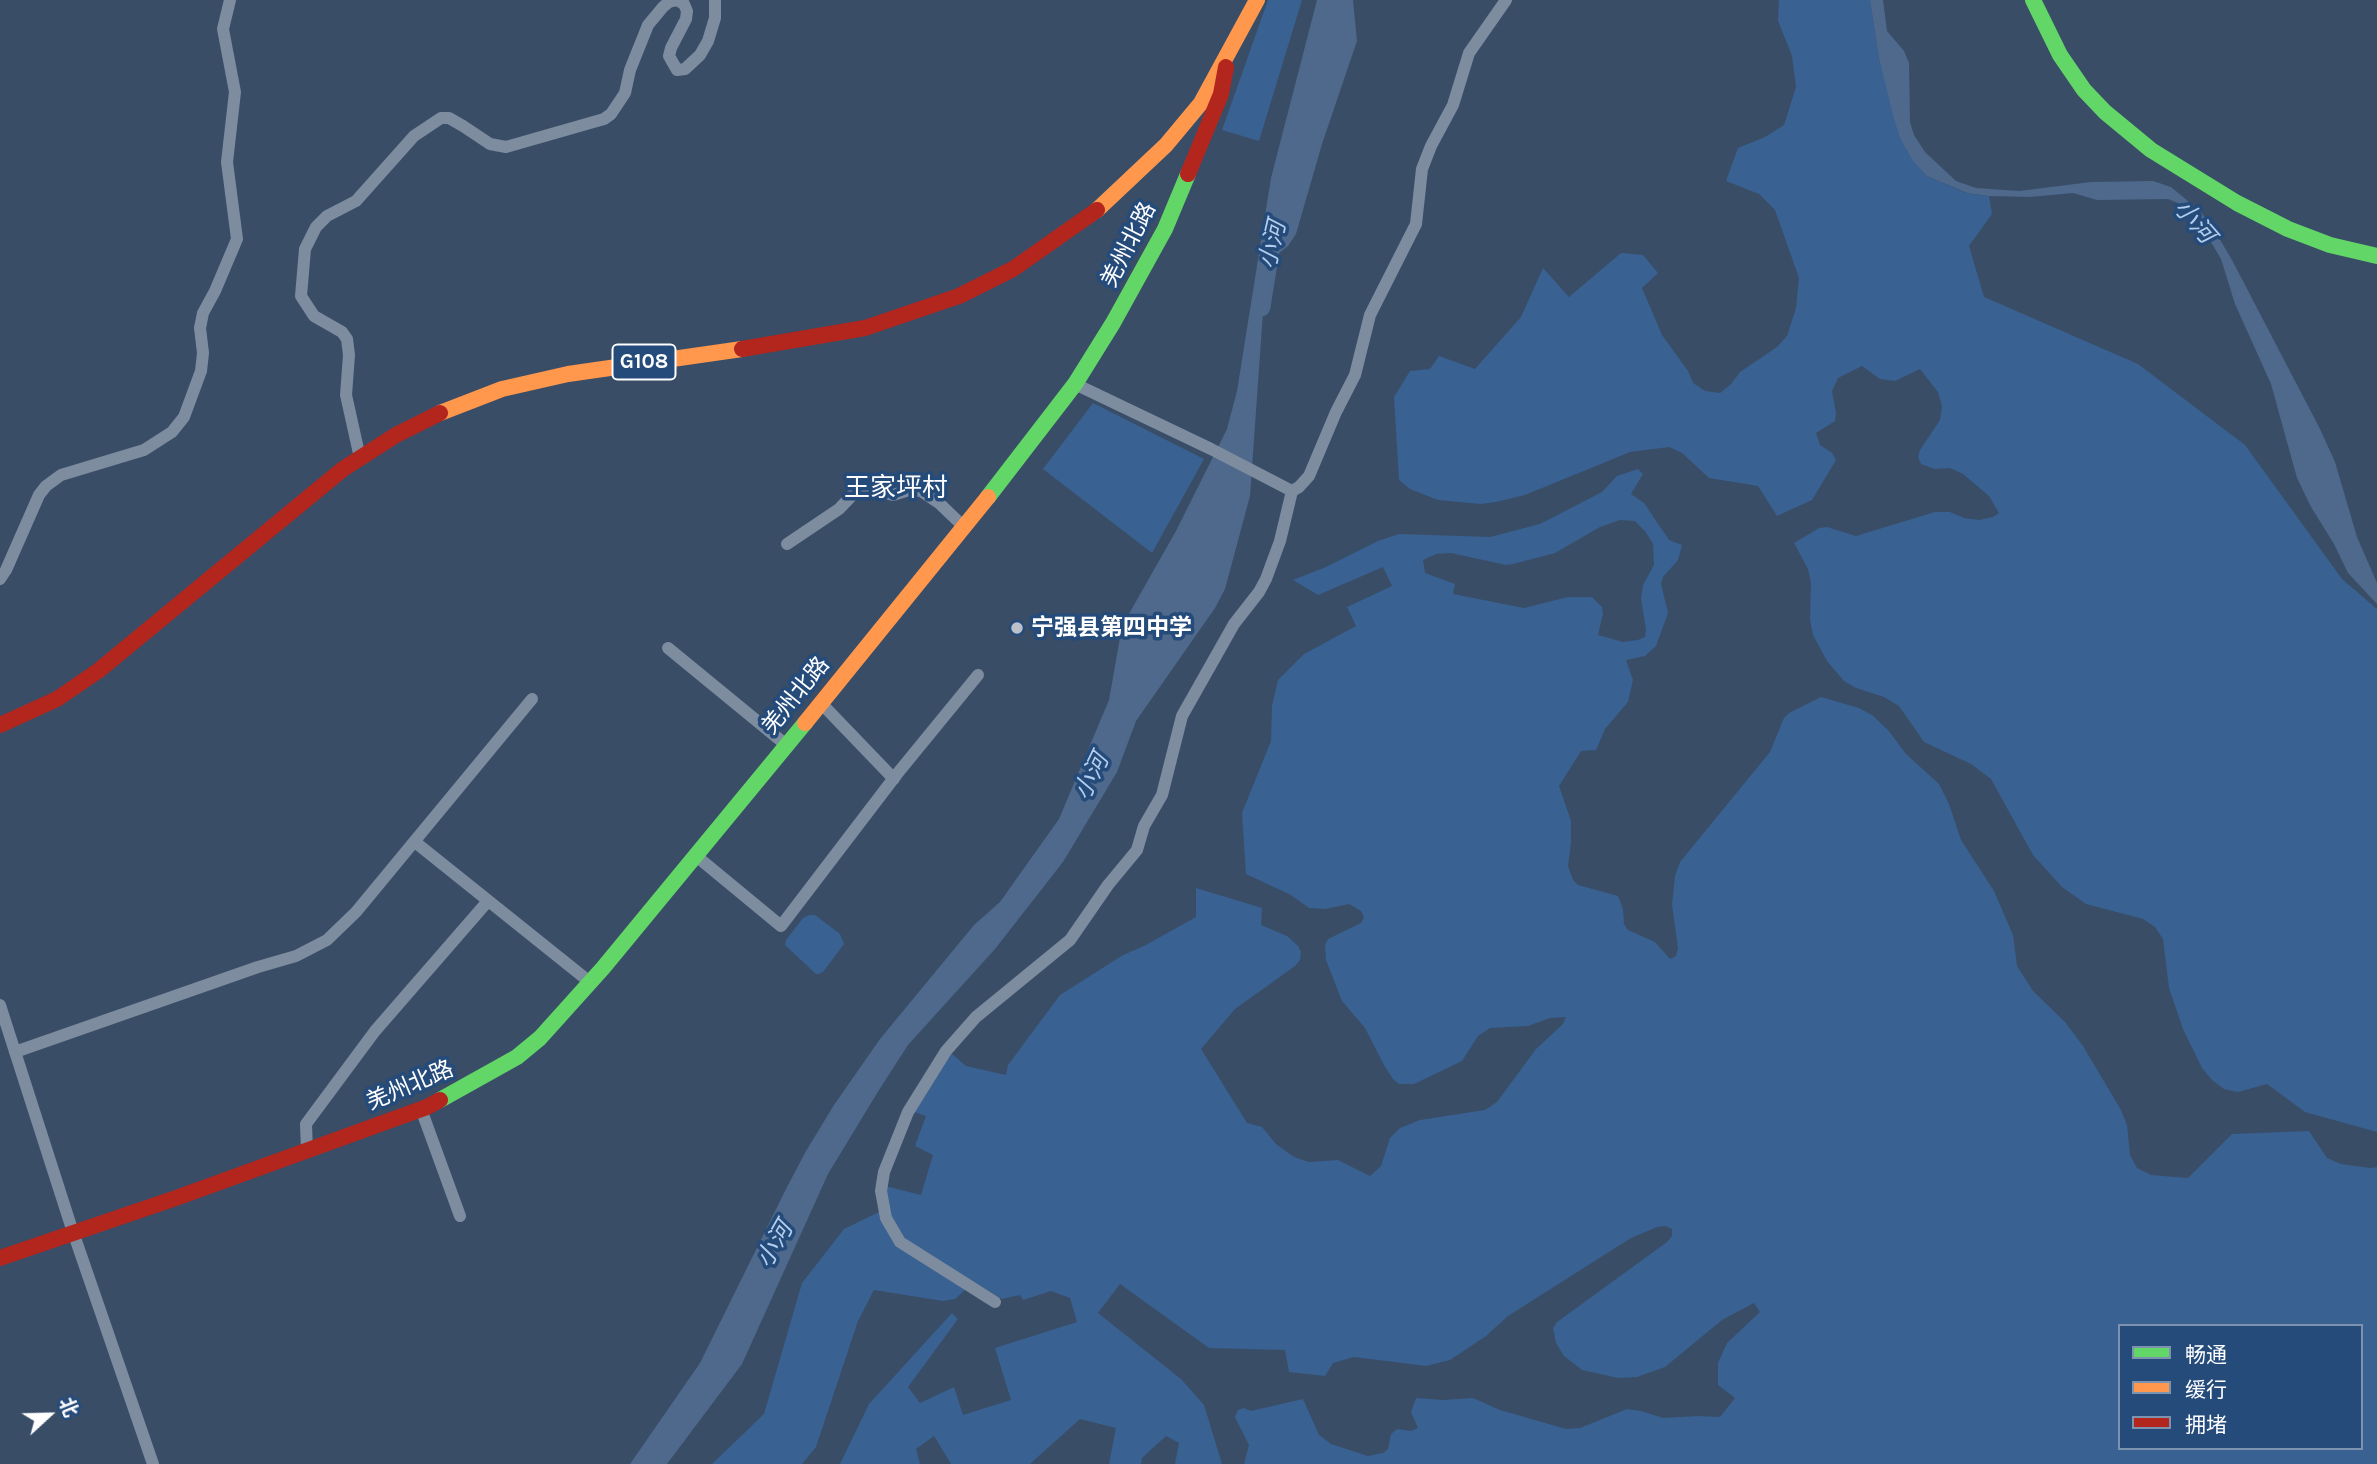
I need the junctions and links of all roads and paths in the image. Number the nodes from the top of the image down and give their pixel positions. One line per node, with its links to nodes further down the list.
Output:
1 (230, 0): 13 (street)
2 (715, 0): 9 (street)
3 (1257, 0): 6 (main road, G108)
4 (1506, 0): 10 (street)
5 (2033, 0): 7 (main road)
6 (1228, 57): 8 (main road, 羌州北路); 9 (main road, G108)
7 (2377, 256)
8 (1075, 384): 10 (street); 11 (main road, 羌州北路)
9 (360, 458): 18 (main road, G108)
10 (1287, 489): 33 (street)
11 (964, 527): 12 (street); 17 (main road, 羌州北路)
12 (787, 544)
13 (0, 579)
14 (668, 648): 19 (street)
15 (978, 675): 20 (street)
16 (532, 699): 21 (street)
17 (820, 702): 19 (main road, 羌州北路); 20 (street)
18 (0, 725)
19 (785, 744): 22 (main road, 羌州北路)
20 (894, 779): 22 (street)
21 (415, 842): 23 (street); 26 (street)
22 (695, 856): 24 (main road, 羌州北路)
23 (488, 901): 24 (street); 28 (street)
24 (591, 983): 27 (main road, 羌州北路)
25 (0, 1004): 26 (street)
26 (15, 1052): 30 (street)
27 (421, 1109): 28 (main road, 羌州北路); 29 (street)
28 (307, 1151): 30 (main road, 羌州北路)
29 (460, 1216)
30 (72, 1229): 31 (main road, 羌州北路); 32 (main road, 羌州北路); 34 (street)
31 (0, 1250)
32 (0, 1258)
33 (995, 1302)
34 (153, 1464)

